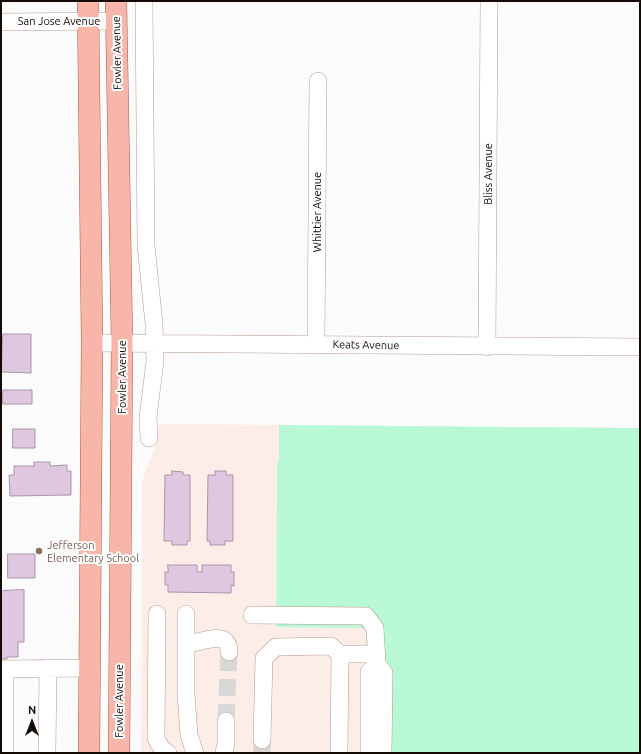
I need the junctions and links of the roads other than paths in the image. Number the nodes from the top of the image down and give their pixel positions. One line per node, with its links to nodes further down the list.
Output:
1 (88, 1): 6 (main road)
2 (144, 1): 10 (street)
3 (488, 1): 12 (street, Bliss Avenue)
4 (116, 11): 6 (street, San Jose Avenue); 9 (main road, Fowler Avenue)
5 (1, 22): 6 (street, San Jose Avenue)
6 (88, 22): 8 (main road)
7 (318, 80): 11 (street, Whittier Avenue)
8 (92, 343): 9 (street, Keats Avenue); 23 (main road)
9 (122, 343): 10 (street, Keats Avenue); 31 (main road, Fowler Avenue)
10 (154, 343): 11 (street, Keats Avenue); 14 (street)
11 (316, 344): 12 (street, Keats Avenue)
12 (487, 347): 13 (street, Keats Avenue)
13 (640, 347)
14 (149, 438)
15 (157, 614): 27 (street)
16 (186, 614): 18 (street)
17 (252, 615): 21 (street)
18 (187, 644): 19 (street); 27 (street)
19 (229, 652)
20 (340, 654): 21 (street); 26 (street); 33 (street)
21 (377, 659): 34 (street); 35 (street)
22 (48, 668): 23 (street); 24 (street); 29 (street)
23 (90, 668): 30 (main road)
24 (3, 669): 28 (street)
25 (226, 721): 32 (street)
26 (262, 740)
27 (183, 752)
28 (5, 753)
29 (47, 753)
30 (89, 753)
31 (119, 753)
32 (224, 753)
33 (339, 753)
34 (369, 753)
35 (383, 753)

